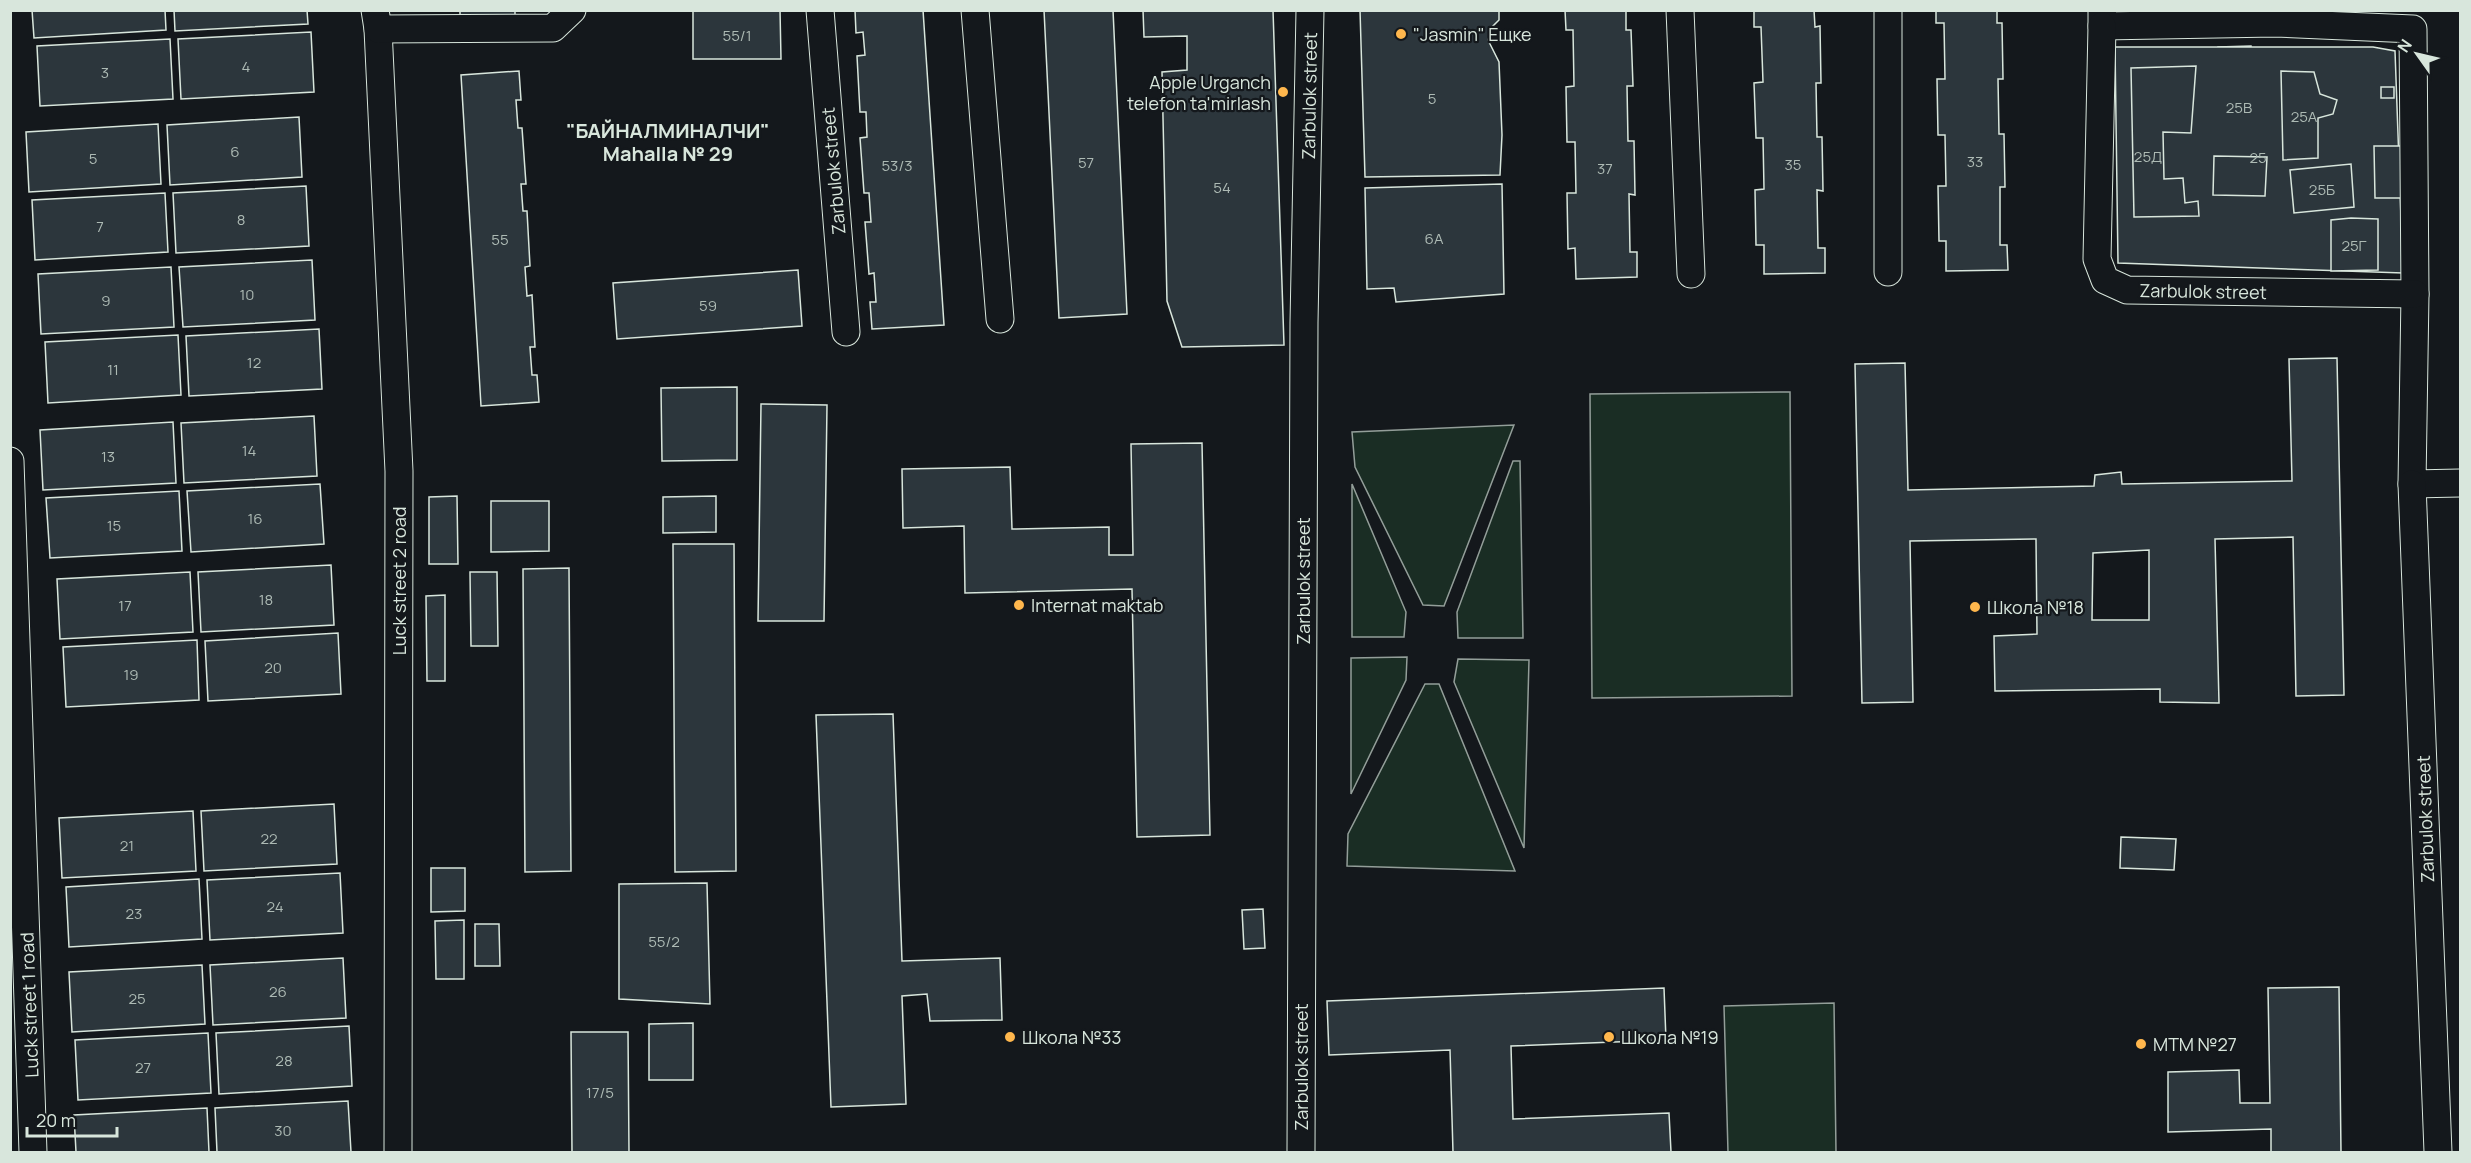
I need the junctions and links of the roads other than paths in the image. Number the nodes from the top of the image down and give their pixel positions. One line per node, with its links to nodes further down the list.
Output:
1 (820, 10): 15 (street, Zarbulok street)
2 (975, 10): 14 (street)
3 (1311, 10): 21 (street, Zarbulok street)
4 (1680, 10): 12 (street)
5 (1888, 10): 11 (street)
6 (572, 11): 9 (street)
7 (2275, 16): 8 (street, Zarbulok street); 10 (street, Zarbulok street)
8 (2102, 19): 13 (street, Zarbulok street)
9 (377, 20): 20 (street, Luck street 2 road)
10 (2414, 20): 13 (street, Zarbulok street)
11 (1888, 272)
12 (1691, 274)
13 (2415, 294): 18 (street, Zarbulok street)
14 (1000, 319)
15 (846, 332)
16 (10, 461): 19 (street, Luck street 1 road)
17 (2460, 483): 18 (street)
18 (2412, 484): 22 (street, Zarbulok street)
19 (33, 1152)
20 (398, 1152)
21 (1301, 1152)
22 (2438, 1152)

